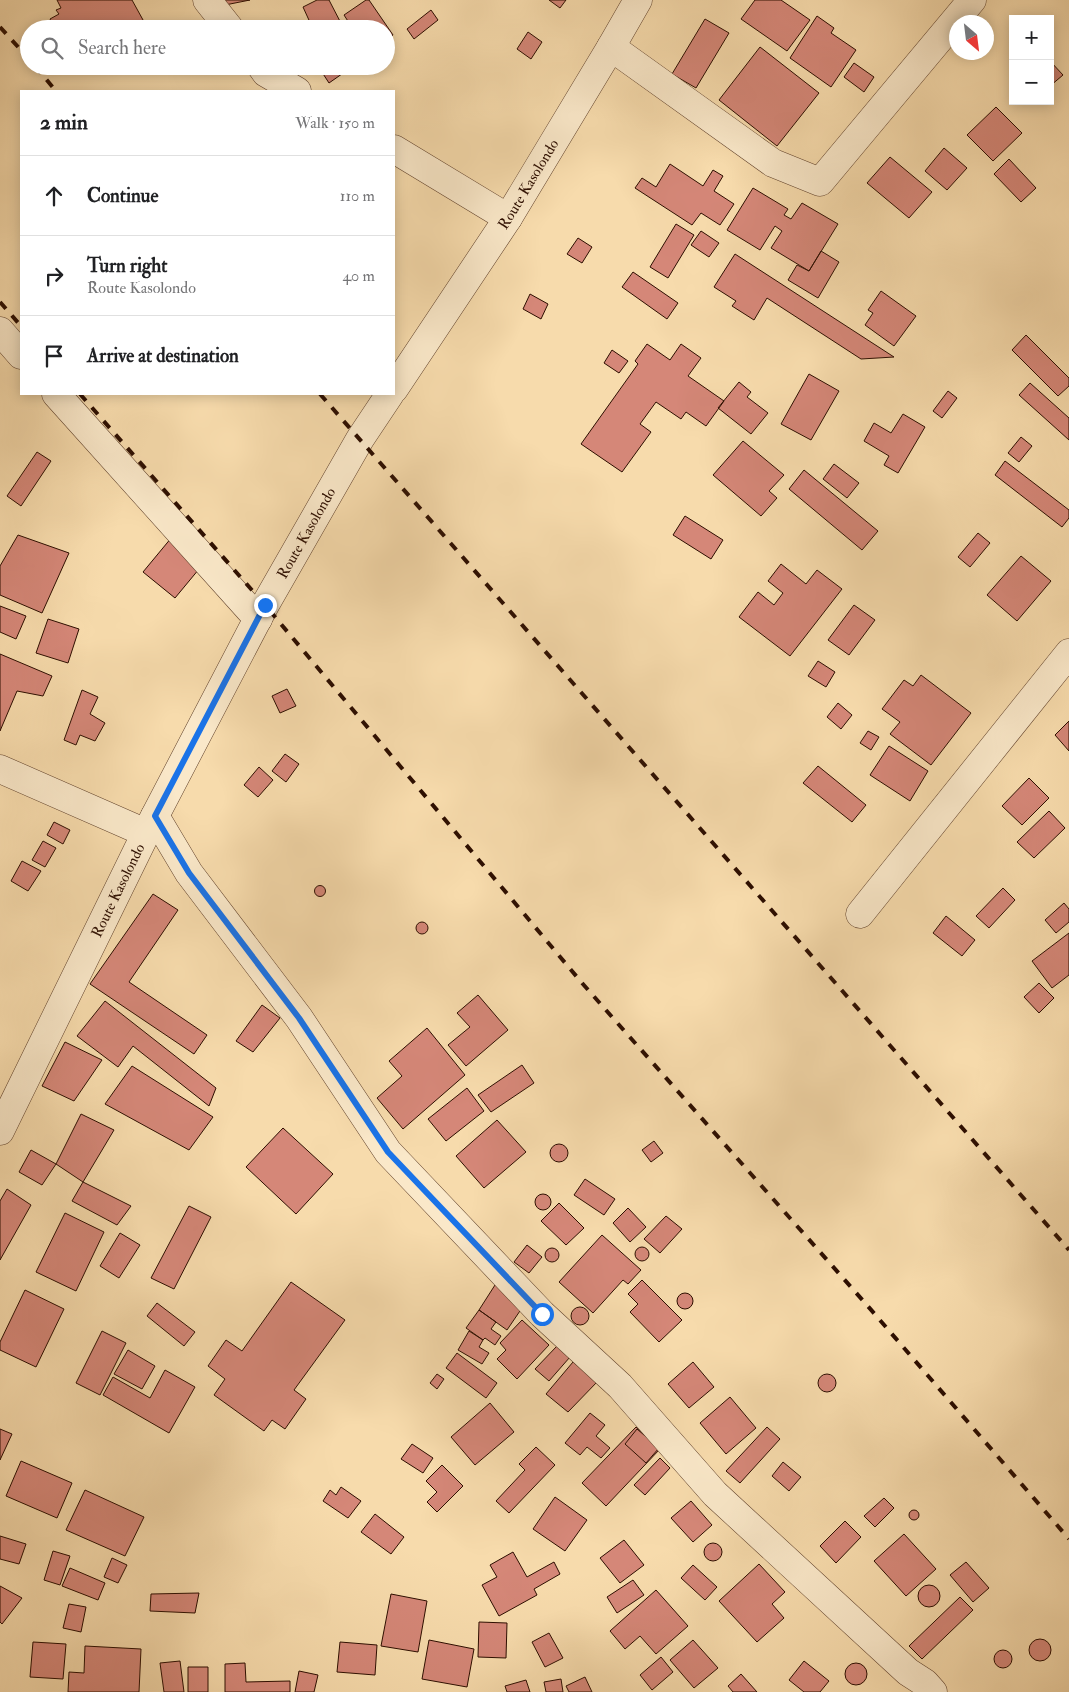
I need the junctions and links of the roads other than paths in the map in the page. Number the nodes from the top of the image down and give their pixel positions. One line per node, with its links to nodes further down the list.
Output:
1 (206, 0): 4 (street)
2 (638, 0): 5 (street, Route Kasolondo)
3 (972, 0): 5 (street)
4 (223, 20)
5 (611, 48): 9 (street, Route Kasolondo)
6 (269, 75): 7 (street)
7 (295, 90)
8 (395, 150): 9 (street)
9 (508, 218): 12 (street, Route Kasolondo)
10 (0, 331): 11 (street)
11 (20, 354)
12 (395, 387)
13 (57, 395): 15 (street)
14 (389, 395): 15 (street, Route Kasolondo)
15 (258, 619): 18 (street, Route Kasolondo)
16 (1069, 653): 19 (street)
17 (0, 769): 18 (street)
18 (150, 825): 20 (street, Route Kasolondo); 21 (street)
19 (860, 914)
20 (0, 1131)
21 (933, 1692)

